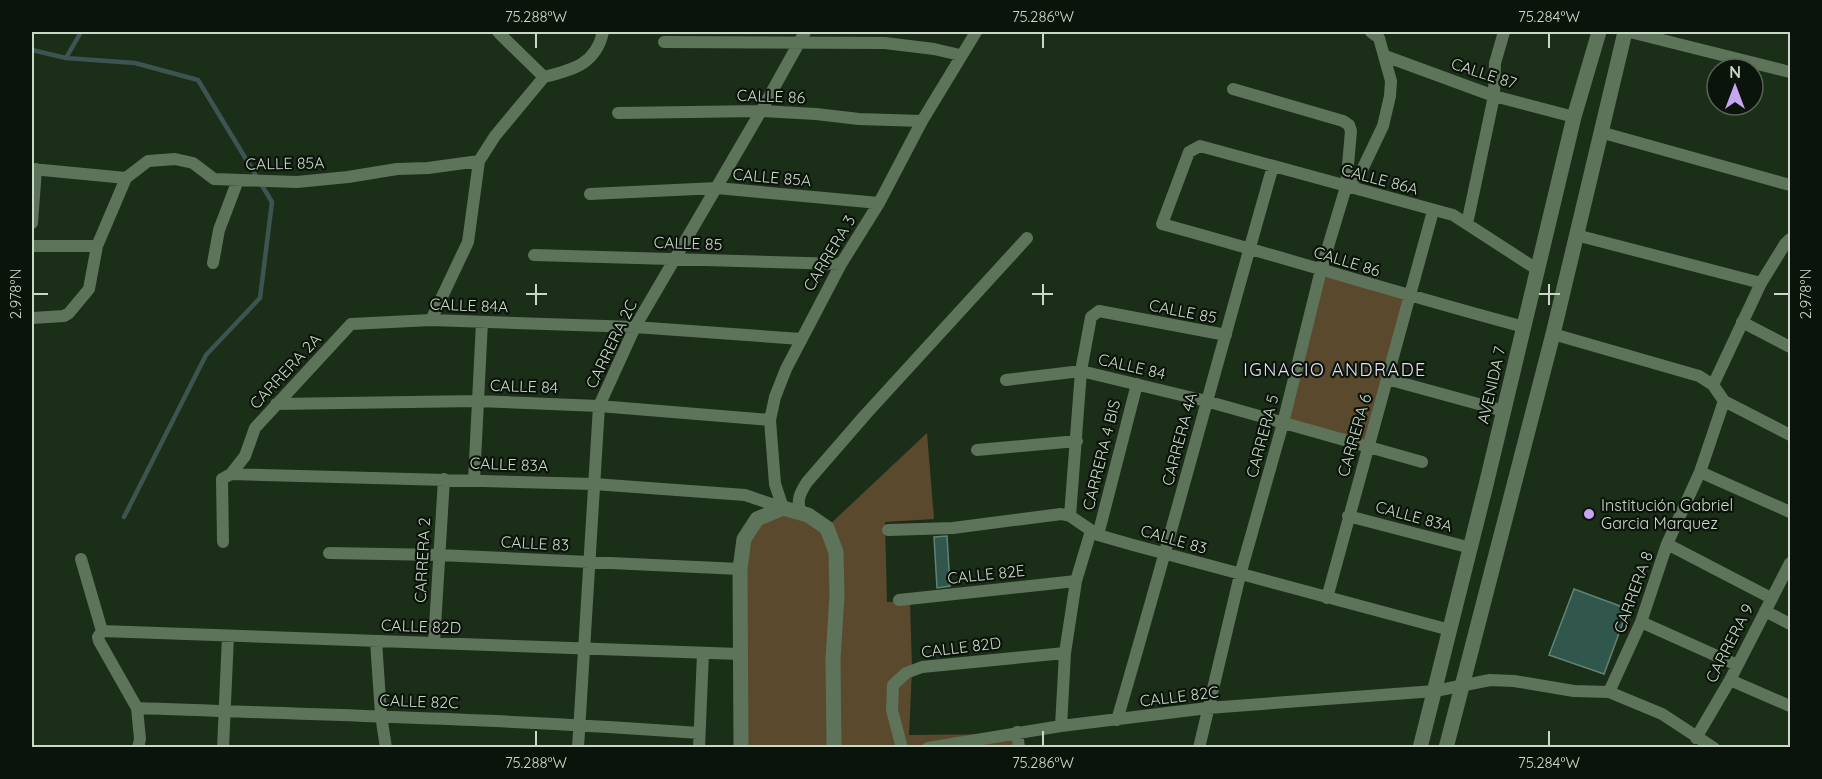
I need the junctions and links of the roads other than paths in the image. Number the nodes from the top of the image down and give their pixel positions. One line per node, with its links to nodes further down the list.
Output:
1 (498, 32): 14 (street)
2 (603, 32): 14 (street)
3 (976, 32): 11 (street, CARRERA 3)
4 (1504, 32): 16 (street)
5 (1599, 32): 19 (main road, AVENIDA 7)
6 (1624, 32): 21 (main road)
7 (1630, 32): 13 (street)
8 (1378, 34): 12 (street, CARRERA 5)
9 (802, 37): 10 (street); 11 (street); 17 (street, CARRERA 2C)
10 (664, 42)
11 (960, 55): 20 (street, CARRERA 3)
12 (1384, 56): 16 (street, CALLE 87); 28 (street, CARRERA 5)
13 (1791, 72)
14 (544, 77): 22 (street)
15 (1233, 89): 28 (street)
16 (1494, 96): 19 (street, CALLE 87); 35 (street)
17 (761, 111): 18 (street, CALLE 86); 20 (street, CALLE 86); 29 (street, CARRERA 2C)
18 (618, 113)
19 (1574, 117): 47 (main road, AVENIDA 7)
20 (922, 121): 31 (street, CARRERA 3)
21 (1600, 132): 27 (street); 36 (main road)
22 (478, 161): 26 (street, CALLE 85A); 51 (street)
23 (1273, 166): 28 (street, CALLE 86A); 34 (street, CALLE 86A); 41 (street, CARRERA 4A)
24 (34, 170): 25 (street); 33 (street)
25 (126, 178): 26 (street, CALLE 85A); 40 (street)
26 (238, 180): 44 (street)
27 (1791, 185)
28 (1346, 187): 32 (street, CALLE 86A); 46 (street, CARRERA 5)
29 (717, 188): 30 (street, CALLE 85A); 31 (street, CALLE 85A); 43 (street, CARRERA 2C)
30 (590, 194)
31 (879, 204): 45 (street, CARRERA 3)
32 (1433, 211): 35 (street, CALLE 86A); 49 (street, CARRERA 6)
33 (32, 223)
34 (1162, 224): 41 (street, CALLE 86)
35 (1467, 224): 47 (street, CALLE 86A)
36 (1576, 235): 48 (street); 57 (main road)
37 (1027, 238): 86 (street)
38 (1789, 243): 48 (street)
39 (32, 246): 40 (street)
40 (97, 246): 50 (street)
41 (1250, 248): 46 (street, CALLE 86); 58 (street, CARRERA 4A)
42 (534, 255): 43 (street, CALLE 85)
43 (675, 259): 45 (street, CALLE 85); 55 (street, CARRERA 2C)
44 (213, 263)
45 (841, 264): 59 (street, CARRERA 3)
46 (1321, 270): 49 (street, CALLE 86); 73 (street, CARRERA 5)
47 (1538, 270): 56 (main road, AVENIDA 7)
48 (1761, 283): 53 (street)
49 (1409, 296): 56 (street, CALLE 86); 62 (street, CARRERA 6)
50 (32, 318)
51 (431, 320): 52 (street, CALLE 84A); 54 (street, CALLE 84A)
52 (482, 322): 55 (street, CALLE 84A); 66 (street)
53 (1742, 322): 60 (street); 65 (street)
54 (351, 324): 69 (street, CARRERA 2A)
55 (635, 327): 59 (street, CALLE 84A); 70 (street, CARRERA 2C)
56 (1524, 327): 71 (main road, AVENIDA 7)
57 (1553, 334): 65 (street); 120 (main road)
58 (1226, 336): 61 (street, CALLE 85); 67 (street, CARRERA 4A)
59 (801, 339): 72 (street, CARRERA 3)
60 (1791, 347)
61 (1081, 370): 63 (street, CALLE 84); 64 (street, CALLE 84); 75 (street)
62 (1387, 379): 71 (street); 76 (street, CARRERA 6)
63 (1006, 380)
64 (1137, 384): 67 (street, CALLE 84); 90 (street, CARRERA 4 BIS)
65 (1713, 385): 68 (street)
66 (477, 401): 69 (street, CALLE 84); 70 (street, CALLE 84); 82 (street)
67 (1206, 401): 73 (street, CALLE 84); 95 (street, CARRERA 4A)
68 (1724, 402): 74 (street); 79 (street, CARRERA 8)
69 (276, 404): 80 (street, CARRERA 2A)
70 (599, 406): 72 (street, CALLE 84); 83 (street, CARRERA 2C)
71 (1504, 411): 93 (main road, AVENIDA 7)
72 (770, 420): 84 (street, CARRERA 3)
73 (1283, 423): 76 (street, CALLE 84); 101 (street, CARRERA 5)
74 (1791, 435)
75 (1077, 441): 77 (street); 87 (street)
76 (1368, 446): 78 (street, CALLE 84); 88 (street, CARRERA 6)
77 (977, 450)
78 (1422, 462)
79 (1700, 472): 85 (street); 92 (street, CARRERA 8)
80 (231, 474): 81 (street, CALLE 83A); 91 (street)
81 (444, 479): 82 (street, CALLE 83A); 96 (street, CARRERA 2)
82 (474, 480): 83 (street, CALLE 83A)
83 (594, 484): 84 (street, CALLE 83A); 98 (street, CARRERA 2C)
84 (783, 508): 86 (main road); 100 (main road)
85 (1791, 512)
86 (801, 513): 140 (main road)
87 (1070, 516): 89 (street); 90 (street, CALLE 83)
88 (1348, 516): 93 (street, CALLE 83A); 103 (street, CARRERA 6)
89 (888, 531)
90 (1094, 533): 95 (street, CALLE 83); 102 (street)
91 (223, 542)
92 (1667, 544): 104 (street); 107 (street, CARRERA 8)
93 (1471, 548): 109 (main road, AVENIDA 7)
94 (329, 553): 96 (street, CALLE 83)
95 (1166, 554): 101 (street, CALLE 83); 128 (street, CARRERA 4A)
96 (439, 555): 98 (street, CALLE 83); 113 (street, CARRERA 2)
97 (81, 559): 110 (street)
98 (590, 562): 100 (street, CALLE 83); 114 (street, CARRERA 2C)
99 (1791, 563): 104 (street, CARRERA 9)
100 (740, 569): 117 (main road)
101 (1240, 575): 103 (street, CALLE 83); 125 (street, CARRERA 5)
102 (1076, 581): 105 (street, CALLE 82E); 116 (street)
103 (1327, 598): 109 (street, CALLE 83)
104 (1771, 598): 106 (street, CARRERA 9)
105 (899, 600)
106 (1765, 611): 108 (street); 118 (street, CARRERA 9)
107 (1641, 622): 118 (street); 122 (street, CARRERA 8)
108 (1791, 624)
109 (1450, 630): 121 (main road, AVENIDA 7)
110 (102, 631): 111 (street, CALLE 82D); 124 (street)
111 (228, 636): 112 (street, CALLE 82D); 126 (street)
112 (376, 641): 113 (street, CALLE 82D); 127 (street)
113 (434, 643): 114 (street, CALLE 82D)
114 (584, 649): 115 (street, CALLE 82D); 129 (street, CARRERA 2C)
115 (703, 653): 117 (street, CALLE 82D); 132 (street)
116 (1065, 653): 130 (street); 141 (street, CALLE 82D)
117 (739, 654): 139 (main road)
118 (1737, 665): 119 (street, CARRERA 9)
119 (1730, 680): 123 (street); 133 (street, CARRERA 9)
120 (1461, 686): 121 (street); 122 (street); 146 (main road)
121 (1435, 691): 125 (street, CALLE 82C); 145 (main road, AVENIDA 7)
122 (1609, 692): 133 (street)
123 (1791, 706)
124 (137, 708): 126 (street, CALLE 82C); 134 (street)
125 (1208, 708): 128 (street, CALLE 82C); 144 (street, CARRERA 5)
126 (225, 711): 127 (street, CALLE 82C); 135 (street)
127 (381, 715): 129 (street, CALLE 82C); 136 (street)
128 (1117, 720): 130 (street, CALLE 82C)
129 (580, 724): 132 (street, CALLE 82C); 137 (street, CARRERA 2C)
130 (1061, 726): 131 (street, CALLE 82C)
131 (1017, 732): 142 (street, CALLE 82C); 143 (street)
132 (699, 733): 138 (street)
133 (1696, 738): 147 (street)
134 (138, 747)
135 (223, 747)
136 (386, 747)
137 (578, 747)
138 (699, 747)
139 (741, 747)
140 (834, 747)
141 (902, 747)
142 (928, 747)
143 (1019, 747)
144 (1199, 747)
145 (1420, 747)
146 (1446, 747)
147 (1714, 747)

